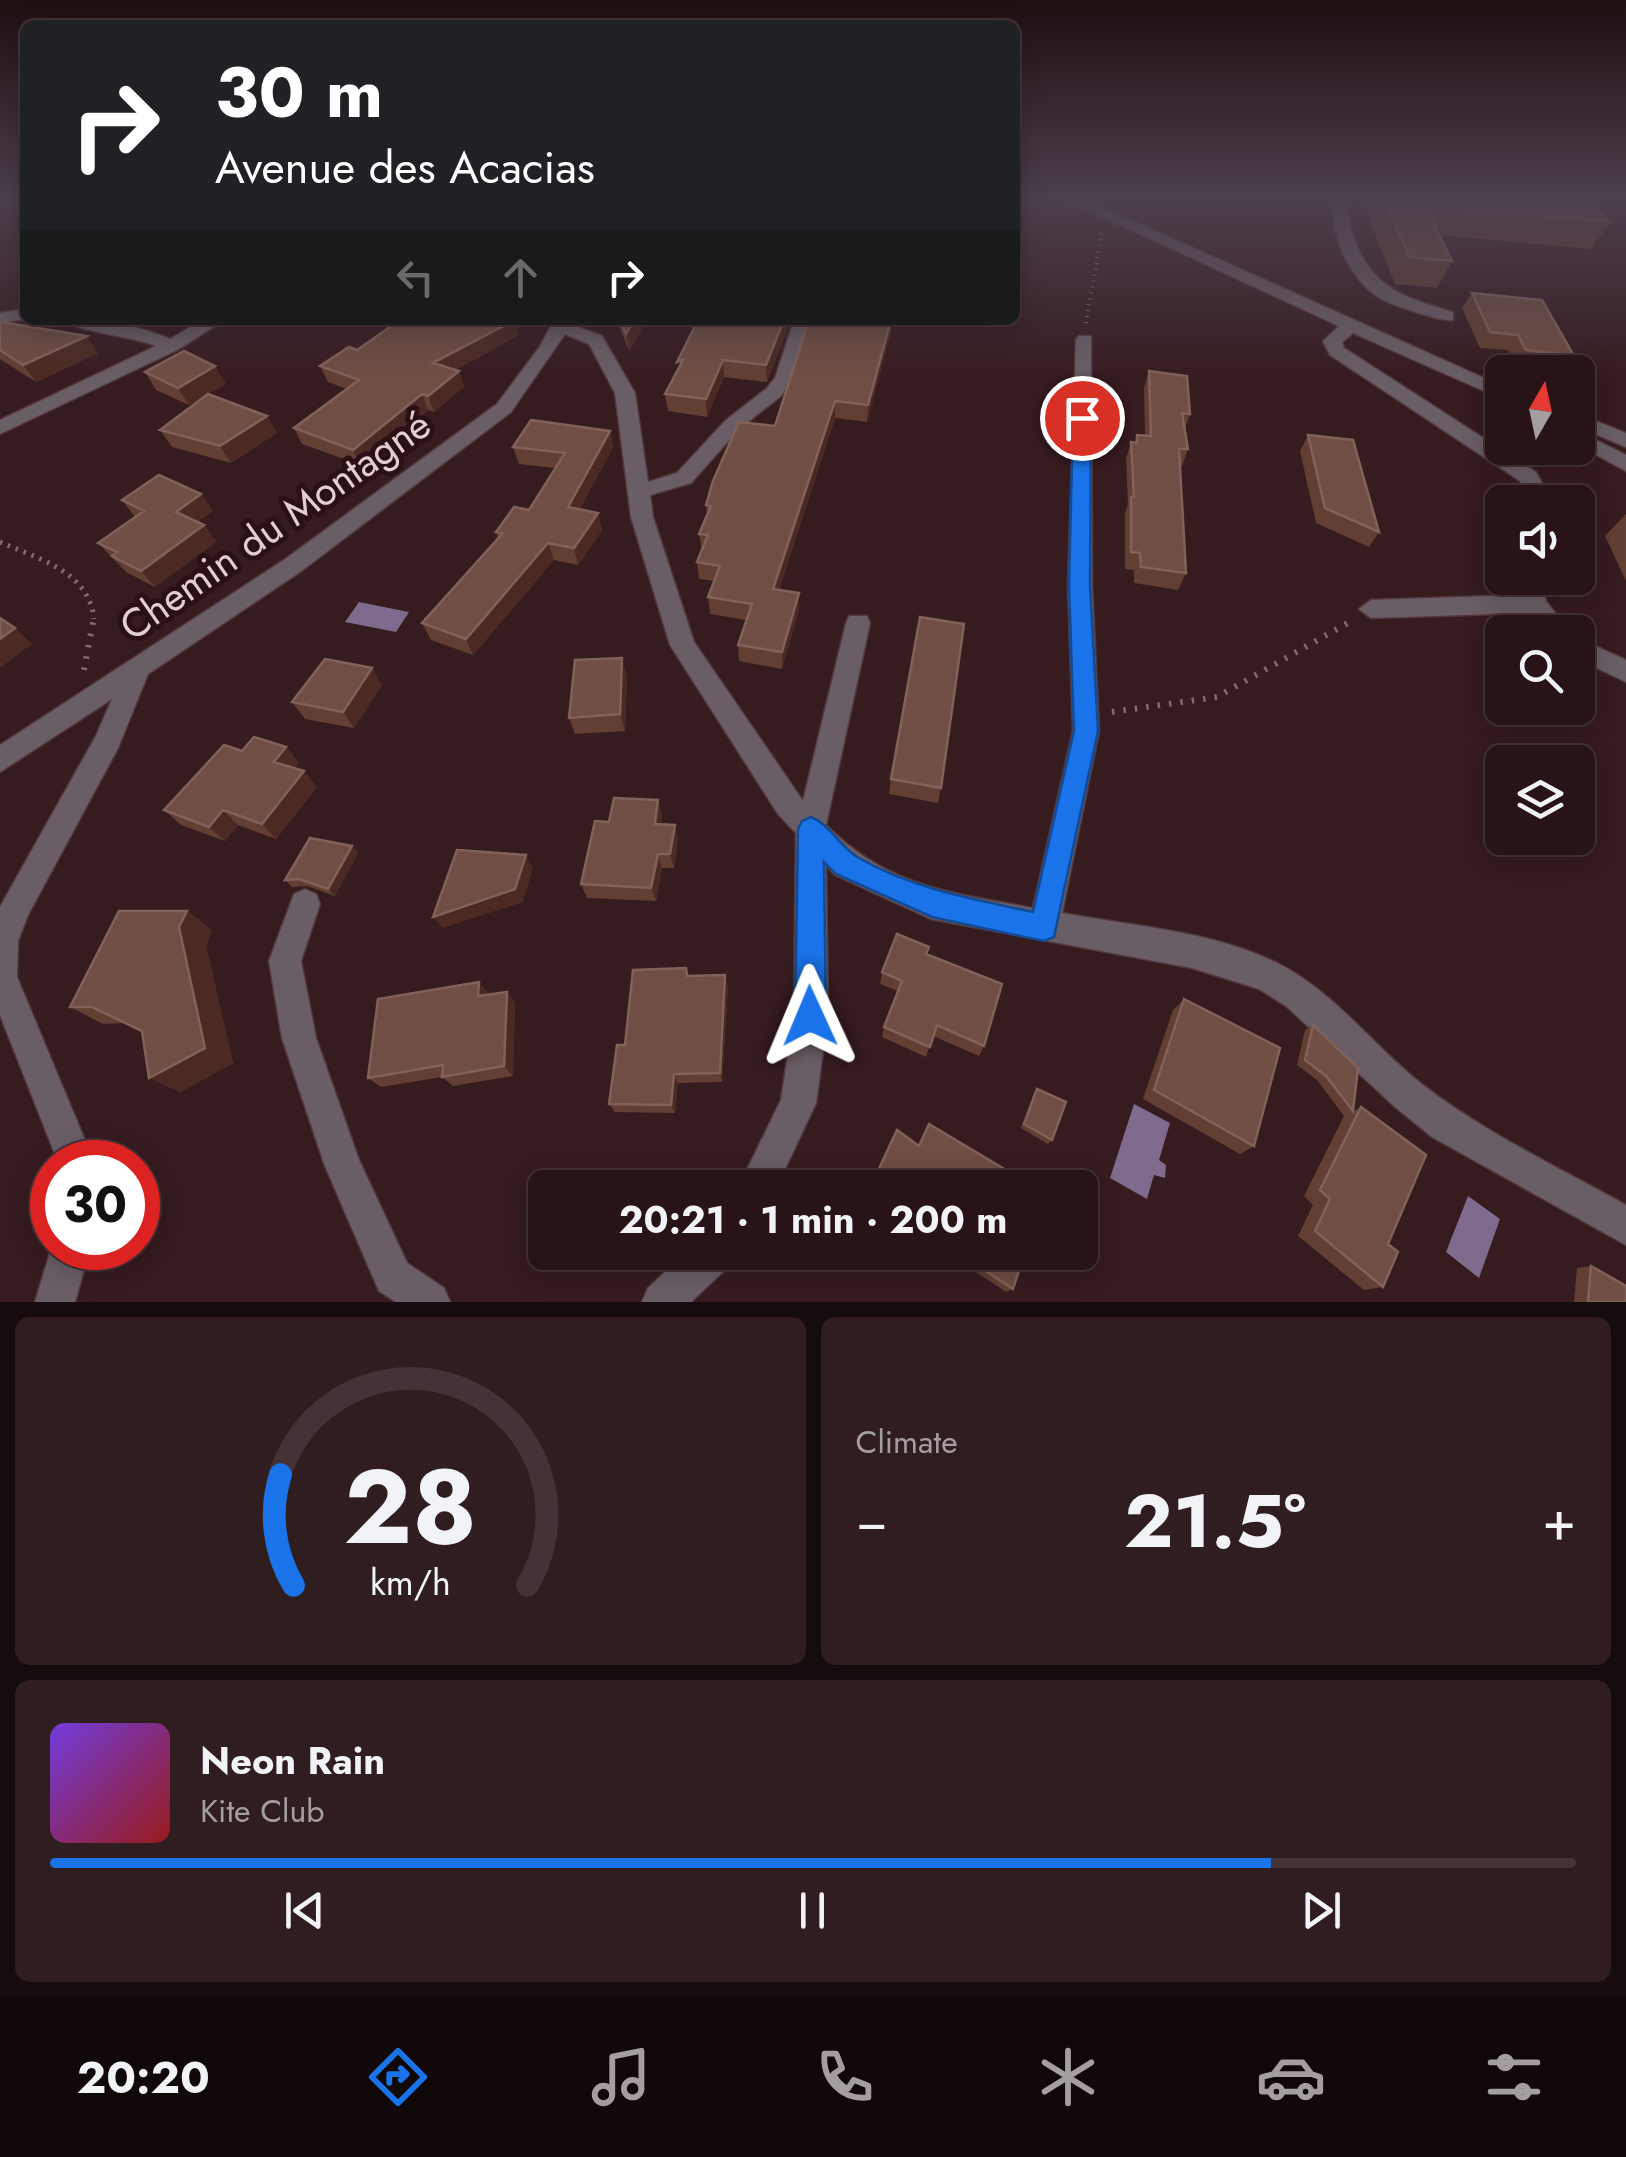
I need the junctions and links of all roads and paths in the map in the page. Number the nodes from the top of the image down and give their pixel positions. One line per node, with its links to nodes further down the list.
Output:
1 (1096, 260): 11 (path)
2 (1205, 260): 10 (street)
3 (1354, 260): 4 (street)
4 (1447, 316)
5 (100, 325): 12 (street)
6 (207, 325): 12 (street)
7 (560, 325): 28 (street, Chemin du Montagné)
8 (565, 325): 20 (street)
9 (801, 325): 20 (street)
10 (1352, 325): 13 (street); 19 (street)
11 (1085, 340): 31 (street)
12 (171, 346): 15 (street)
13 (1485, 385)
14 (1595, 427): 16 (street)
15 (0, 428)
16 (1626, 441)
17 (1595, 446): 18 (street)
18 (1626, 464)
19 (1533, 485)
20 (637, 492): 33 (street)
21 (0, 542): 30 (path)
22 (1533, 595): 23 (street)
23 (1534, 604): 24 (street); 25 (street)
24 (1371, 610): 31 (path)
25 (1543, 615)
26 (858, 624): 33 (street)
27 (1595, 656): 29 (street)
28 (138, 669): 30 (street, Chemin du Montagné); 36 (street)
29 (1626, 672)
30 (74, 711): 32 (street, Chemin du Montagné)
31 (1086, 715): 35 (street)
32 (0, 760)
33 (811, 829): 35 (street); 37 (street)
34 (306, 904): 42 (street)
35 (1044, 928): 38 (street)
36 (67, 1140)
37 (765, 1170)
38 (1626, 1226)
39 (64, 1270): 41 (street)
40 (696, 1270): 43 (street)
41 (55, 1302)
42 (430, 1302)
43 (662, 1302)

